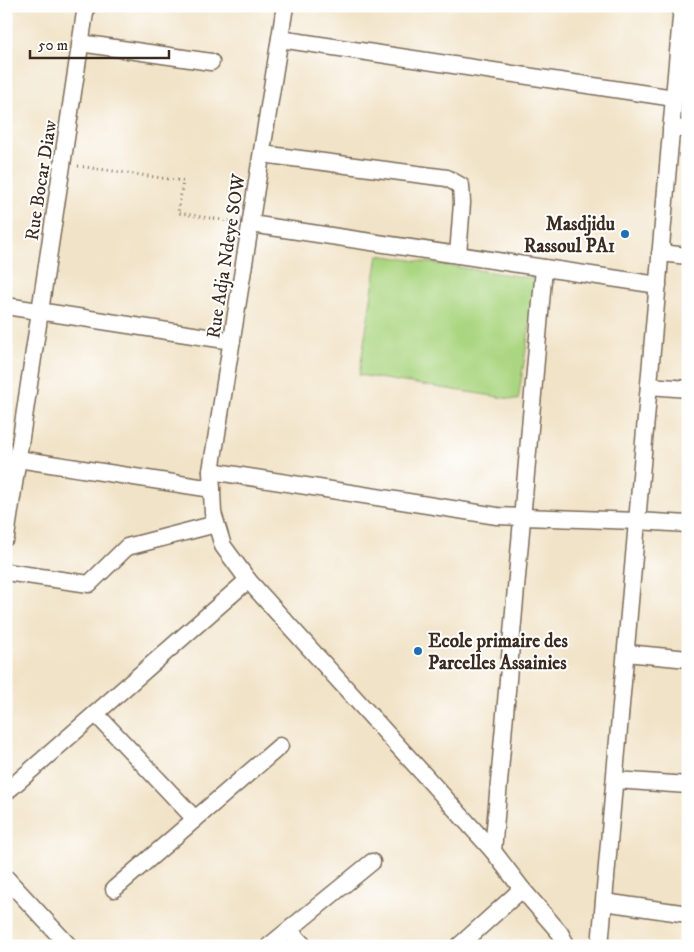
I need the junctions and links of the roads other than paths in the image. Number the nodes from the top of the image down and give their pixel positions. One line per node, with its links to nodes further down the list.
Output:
1 (86, 6): 5 (street, Rue Bocar Diaw)
2 (285, 6): 4 (street, Rue Adja Ndeye SOW)
3 (682, 6): 7 (street)
4 (280, 39): 7 (street); 9 (street, Rue Adja Ndeye SOW)
5 (80, 43): 6 (street); 17 (street, Rue Bocar Diaw)
6 (211, 62)
7 (674, 98): 8 (street)
8 (680, 128): 11 (street)
9 (262, 154): 10 (street, Rue Adja Ndeye SOW); 12 (street)
10 (251, 224): 12 (street); 18 (street, Rue Adja Ndeye SOW)
11 (660, 253): 13 (street); 15 (street)
12 (458, 255): 14 (street)
13 (688, 256)
14 (544, 268): 15 (street); 24 (street)
15 (658, 285): 19 (street)
16 (6, 306): 17 (street)
17 (40, 312): 18 (street); 21 (street, Rue Bocar Diaw)
18 (232, 341): 22 (street, Rue Adja Ndeye SOW)
19 (649, 386): 20 (street); 26 (street)
20 (688, 390)
21 (18, 460): 23 (street); 28 (street, Rue Bocar Diaw)
22 (211, 471): 23 (street, Rue Adja Ndeye SOW); 24 (street)
23 (212, 489): 25 (street, Rue Adja Ndeye SOW)
24 (522, 517): 26 (street); 39 (street)
25 (214, 519): 29 (street); 30 (street, Rue Adja Ndeye SOW)
26 (637, 520): 27 (street); 31 (street)
27 (688, 524)
28 (6, 537)
29 (6, 572)
30 (248, 580): 33 (street); 39 (street, Rue Adja Ndeye SOW)
31 (626, 653): 32 (street); 35 (street)
32 (688, 659)
33 (96, 714): 37 (street); 38 (street)
34 (280, 746): 38 (street)
35 (615, 780): 36 (street); 44 (street)
36 (688, 785)
37 (6, 792)
38 (195, 819): 42 (street)
39 (493, 851): 43 (street, Rue Adja Ndeye SOW)
40 (372, 862): 46 (street)
41 (6, 878): 47 (street)
42 (114, 889)
43 (522, 889): 50 (street); 51 (street, Rue Adja Ndeye SOW)
44 (604, 902): 45 (street); 52 (street)
45 (688, 914)
46 (289, 930): 48 (street); 49 (street)
47 (69, 946)
48 (269, 946)
49 (304, 946)
50 (459, 946)
51 (567, 946)
52 (600, 946)

